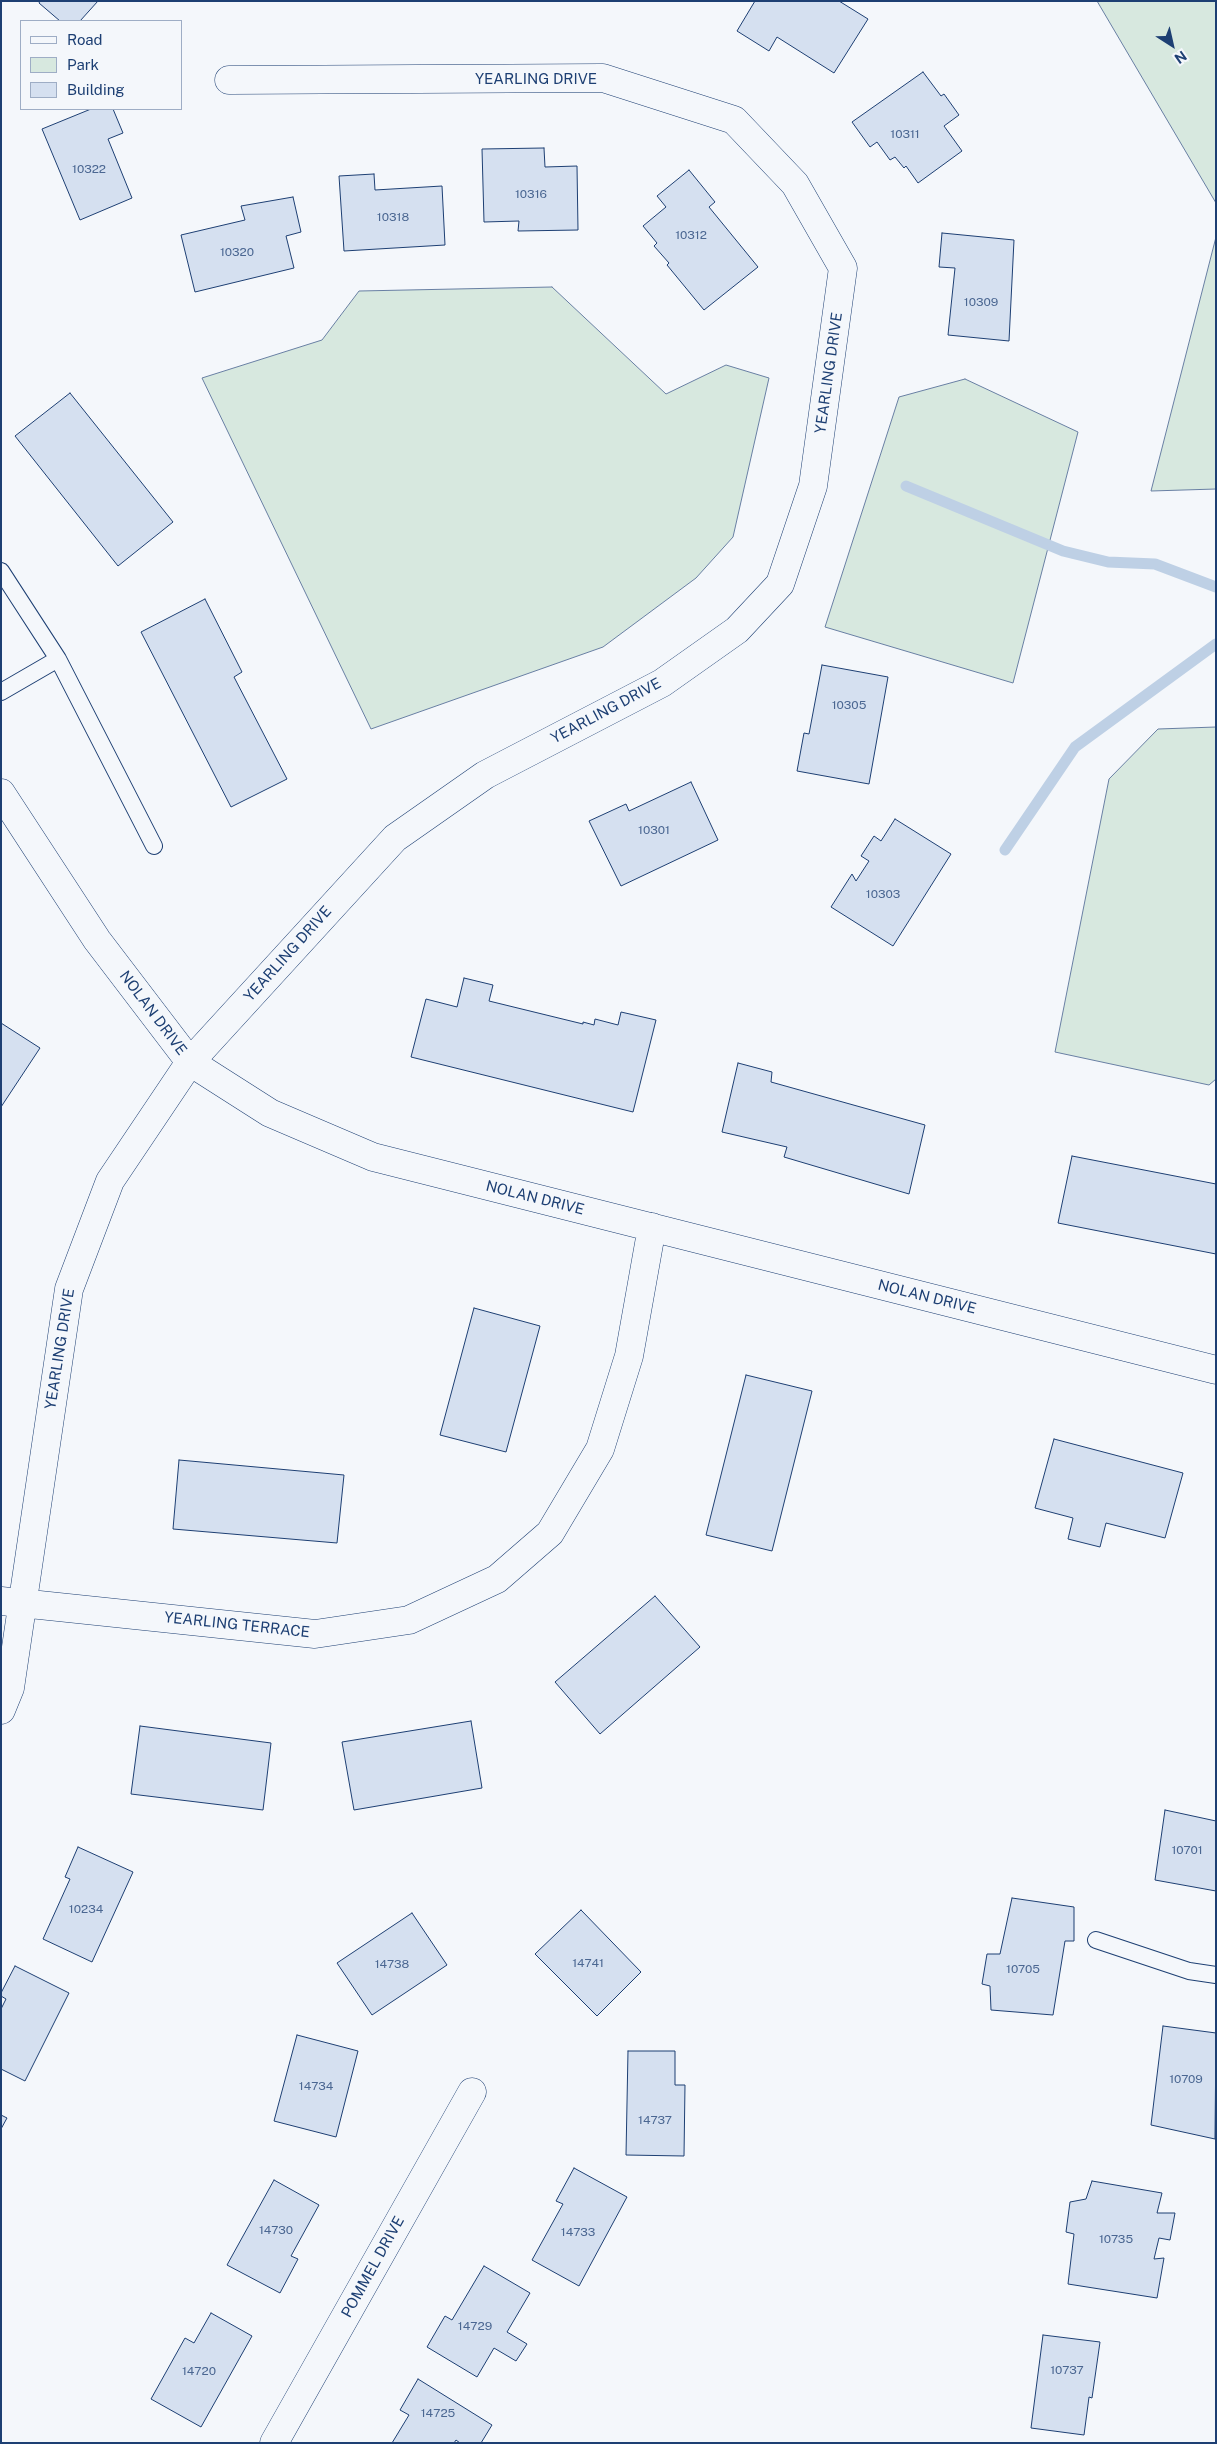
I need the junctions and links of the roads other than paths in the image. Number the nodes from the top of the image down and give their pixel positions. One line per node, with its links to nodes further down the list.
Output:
1 (229, 80): 7 (street, YEARLING DRIVE)
2 (1, 571): 3 (lane)
3 (58, 659): 4 (lane); 6 (lane)
4 (1, 692)
5 (1, 793): 7 (street, NOLAN DRIVE)
6 (154, 846)
7 (190, 1062): 8 (street, NOLAN DRIVE); 10 (street, YEARLING DRIVE)
8 (652, 1227): 9 (street, NOLAN DRIVE); 10 (street, YEARLING TERRACE)
9 (1216, 1370)
10 (11, 1602): 11 (street, YEARLING DRIVE)
11 (1, 1710)
12 (1096, 1940): 13 (lane)
13 (1216, 1975)
14 (472, 2092): 15 (street, POMMEL DRIVE)
15 (274, 2443)

